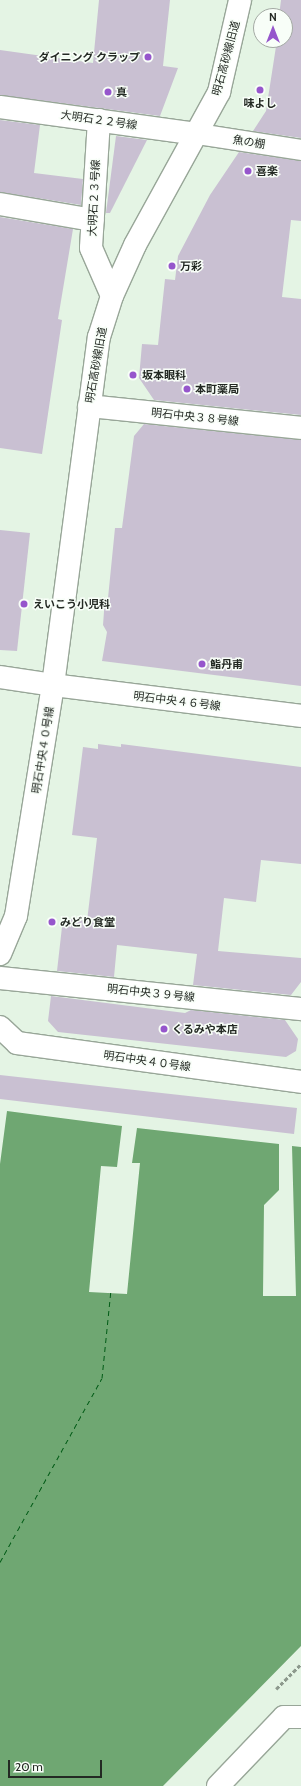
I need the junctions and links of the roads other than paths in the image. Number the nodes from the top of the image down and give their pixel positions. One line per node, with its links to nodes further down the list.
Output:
1 (240, 0): 4 (street, 明石高砂線旧道)
2 (0, 107): 3 (street, 大明石２２号線)
3 (99, 120): 4 (street, 大明石２２号線); 7 (street, 大明石２３号線)
4 (198, 134): 5 (street, 魚の棚); 8 (street, 明石高砂線旧道)
5 (301, 150)
6 (0, 204): 7 (street)
7 (93, 220): 8 (street, 大明石２３号線)
8 (112, 296): 9 (street, 明石高砂線旧道)
9 (89, 406): 10 (street, 明石中央３８号線); 12 (street, 明石高砂線旧道)
10 (301, 428)
11 (0, 677): 12 (street, 明石中央４６号線)
12 (53, 685): 13 (street, 明石中央４６号線); 14 (street, 明石中央４０号線)
13 (301, 716)
14 (0, 954)
15 (0, 978): 16 (street, 明石中央３９号線)
16 (301, 1009)
17 (0, 1027): 18 (street, 明石中央４０号線)
18 (301, 1082)
19 (301, 1717): 20 (street)
20 (218, 1786)

